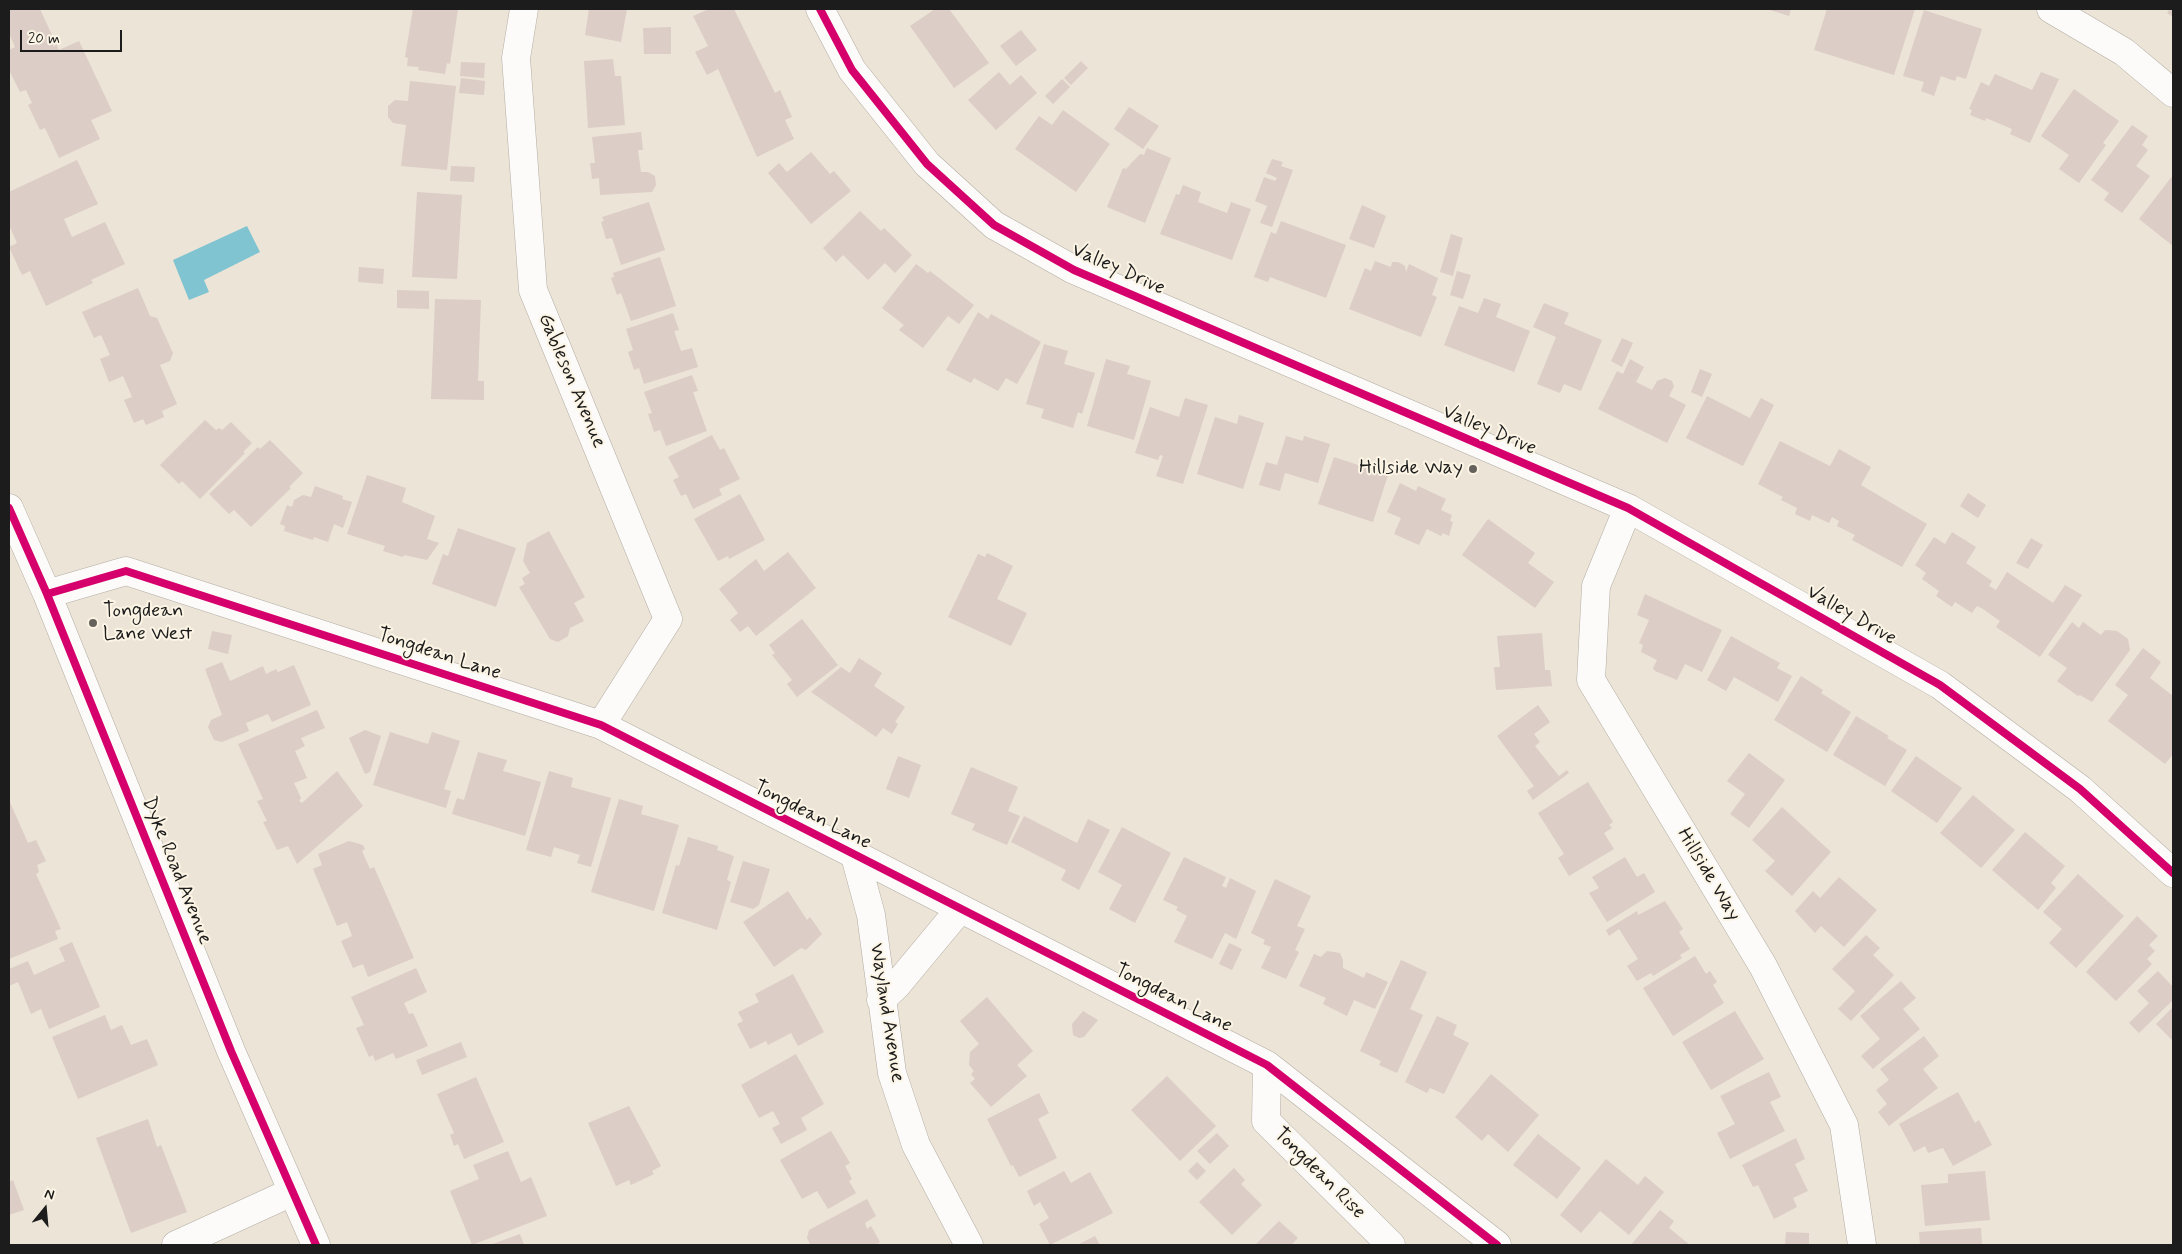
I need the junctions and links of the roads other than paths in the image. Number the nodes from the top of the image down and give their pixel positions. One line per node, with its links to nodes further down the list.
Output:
1 (524, 9): 8 (street, Gableson Avenue)
2 (820, 9): 6 (street, Valley Drive)
3 (2051, 9): 4 (street)
4 (2173, 93)
5 (9, 508): 7 (street, Dyke Road Avenue)
6 (1628, 508): 10 (street, Valley Drive); 20 (street, Hillside Way)
7 (47, 594): 8 (street, Tongdean Lane); 14 (street, Dyke Road Avenue)
8 (601, 725): 9 (street, Tongdean Lane)
9 (855, 856): 11 (street, Tongdean Lane); 12 (street, Wayland Avenue)
10 (2173, 873)
11 (960, 909): 12 (street); 13 (street, Tongdean Lane)
12 (881, 1000): 17 (street, Wayland Avenue)
13 (1267, 1065): 18 (street, Tongdean Rise); 19 (street, Tongdean Lane)
14 (292, 1192): 15 (street); 16 (street, Dyke Road Avenue)
15 (176, 1245)
16 (316, 1245)
17 (969, 1245)
18 (1390, 1245)
19 (1498, 1245)
20 (1862, 1245)

